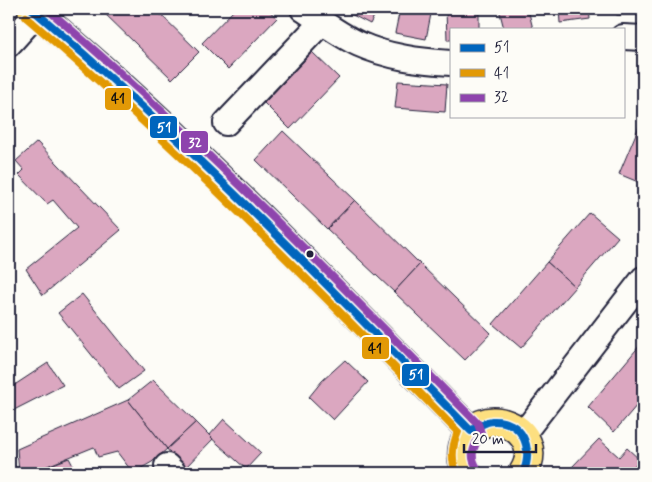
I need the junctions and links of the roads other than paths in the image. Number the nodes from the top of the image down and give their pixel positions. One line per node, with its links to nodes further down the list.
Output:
1 (302, 9): 3 (street)
2 (34, 11): 6 (street); 10 (main road)
3 (322, 22): 7 (street); 8 (street)
4 (624, 37): 5 (street)
5 (643, 38)
6 (9, 44)
7 (450, 63)
8 (226, 122)
9 (643, 280): 11 (street)
10 (471, 431): 11 (main road); 12 (main road)
11 (522, 434): 13 (main road)
12 (468, 473)
13 (523, 473)

